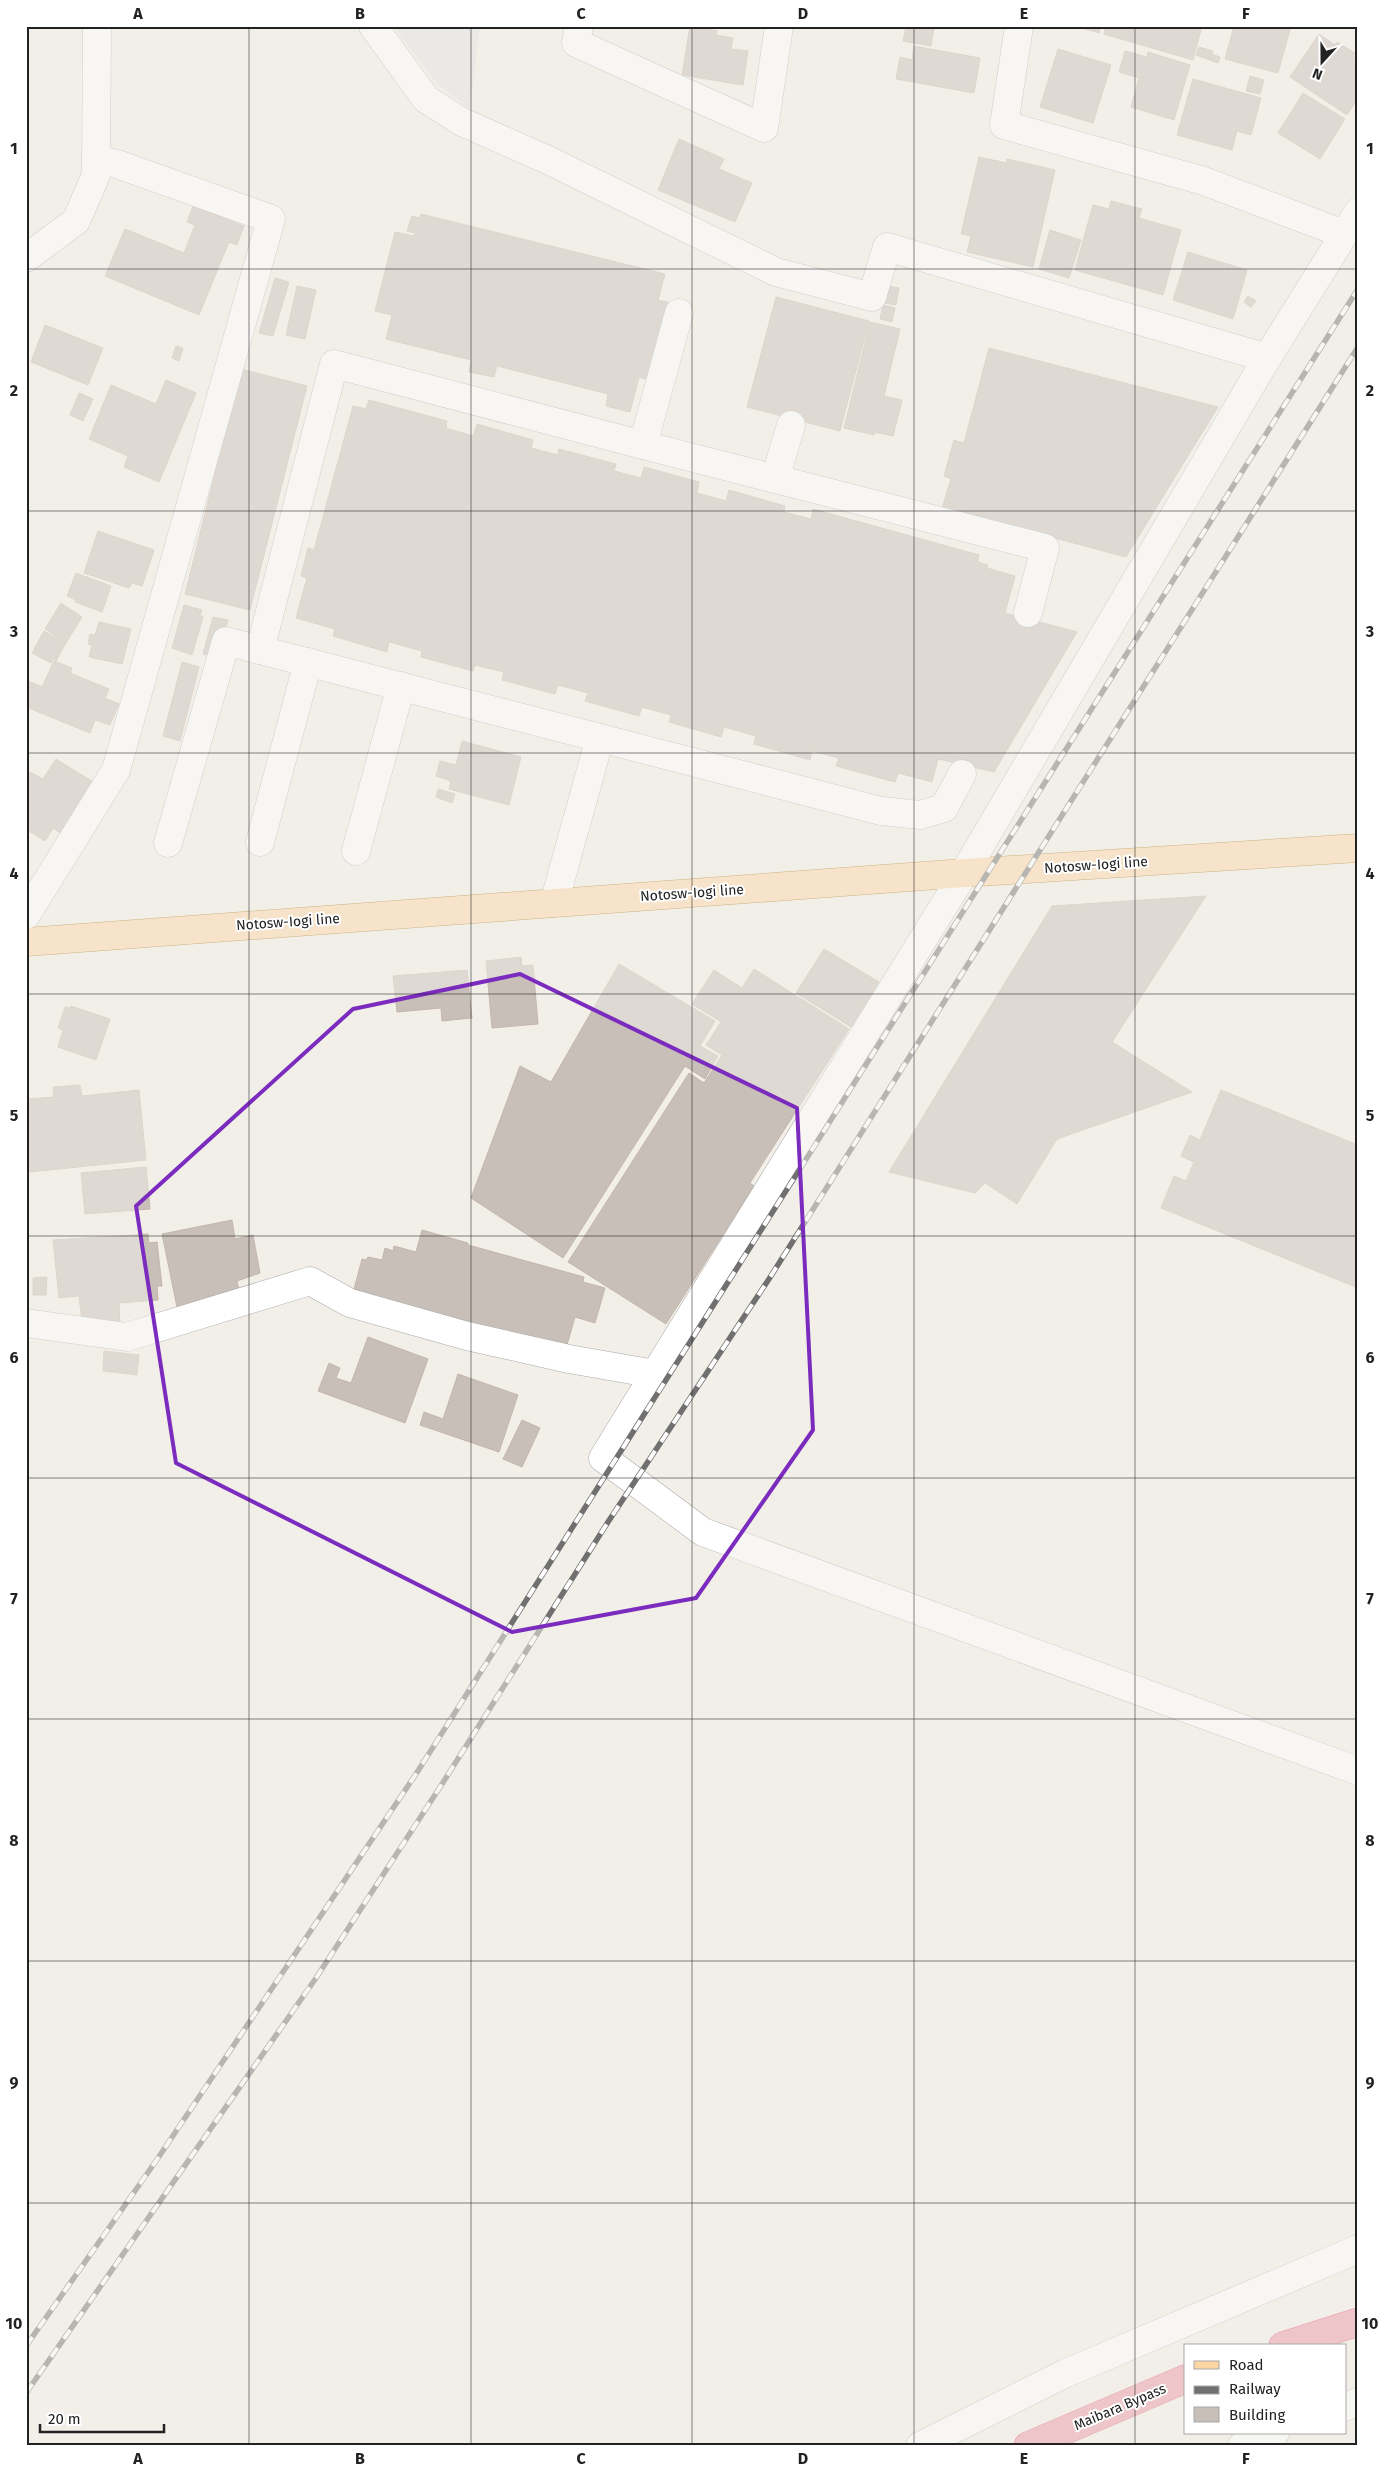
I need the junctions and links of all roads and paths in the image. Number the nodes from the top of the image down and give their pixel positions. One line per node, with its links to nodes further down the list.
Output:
1 (97, 26): 6 (street)
2 (373, 26): 10 (street)
3 (579, 26): 4 (street)
4 (779, 26)
5 (1019, 26): 7 (street)
6 (96, 159): 8 (street); 26 (street)
7 (1351, 223): 10 (street)
8 (26, 258)
9 (679, 313): 12 (street)
10 (1267, 358): 24 (street)
11 (791, 425): 13 (street)
12 (643, 444): 13 (street); 15 (street)
13 (775, 479): 14 (street)
14 (1028, 613)
15 (260, 650): 16 (street); 21 (street)
16 (308, 662): 17 (street); 20 (street)
17 (401, 686): 18 (street); 23 (street)
18 (600, 738): 19 (street); 25 (street)
19 (962, 774)
20 (260, 842)
21 (168, 843)
22 (1358, 848): 24 (main road, Notosw-Iogi line)
23 (356, 851)
24 (964, 873): 25 (main road, Notosw-Iogi line); 29 (street)
25 (554, 903): 27 (main road, Notosw-Iogi line)
26 (26, 915)
27 (26, 942)
28 (26, 1323): 29 (street)
29 (655, 1374): 30 (street)
30 (1358, 1772)
31 (1358, 2249): 38 (street)
32 (1358, 2322): 33 (highway)
33 (1289, 2344)
34 (1184, 2379): 39 (highway, Maibara Bypass)
35 (1358, 2402): 36 (street)
36 (1346, 2407)
37 (1272, 2434): 40 (street)
38 (920, 2446)
39 (1028, 2446)
40 (1242, 2446)

